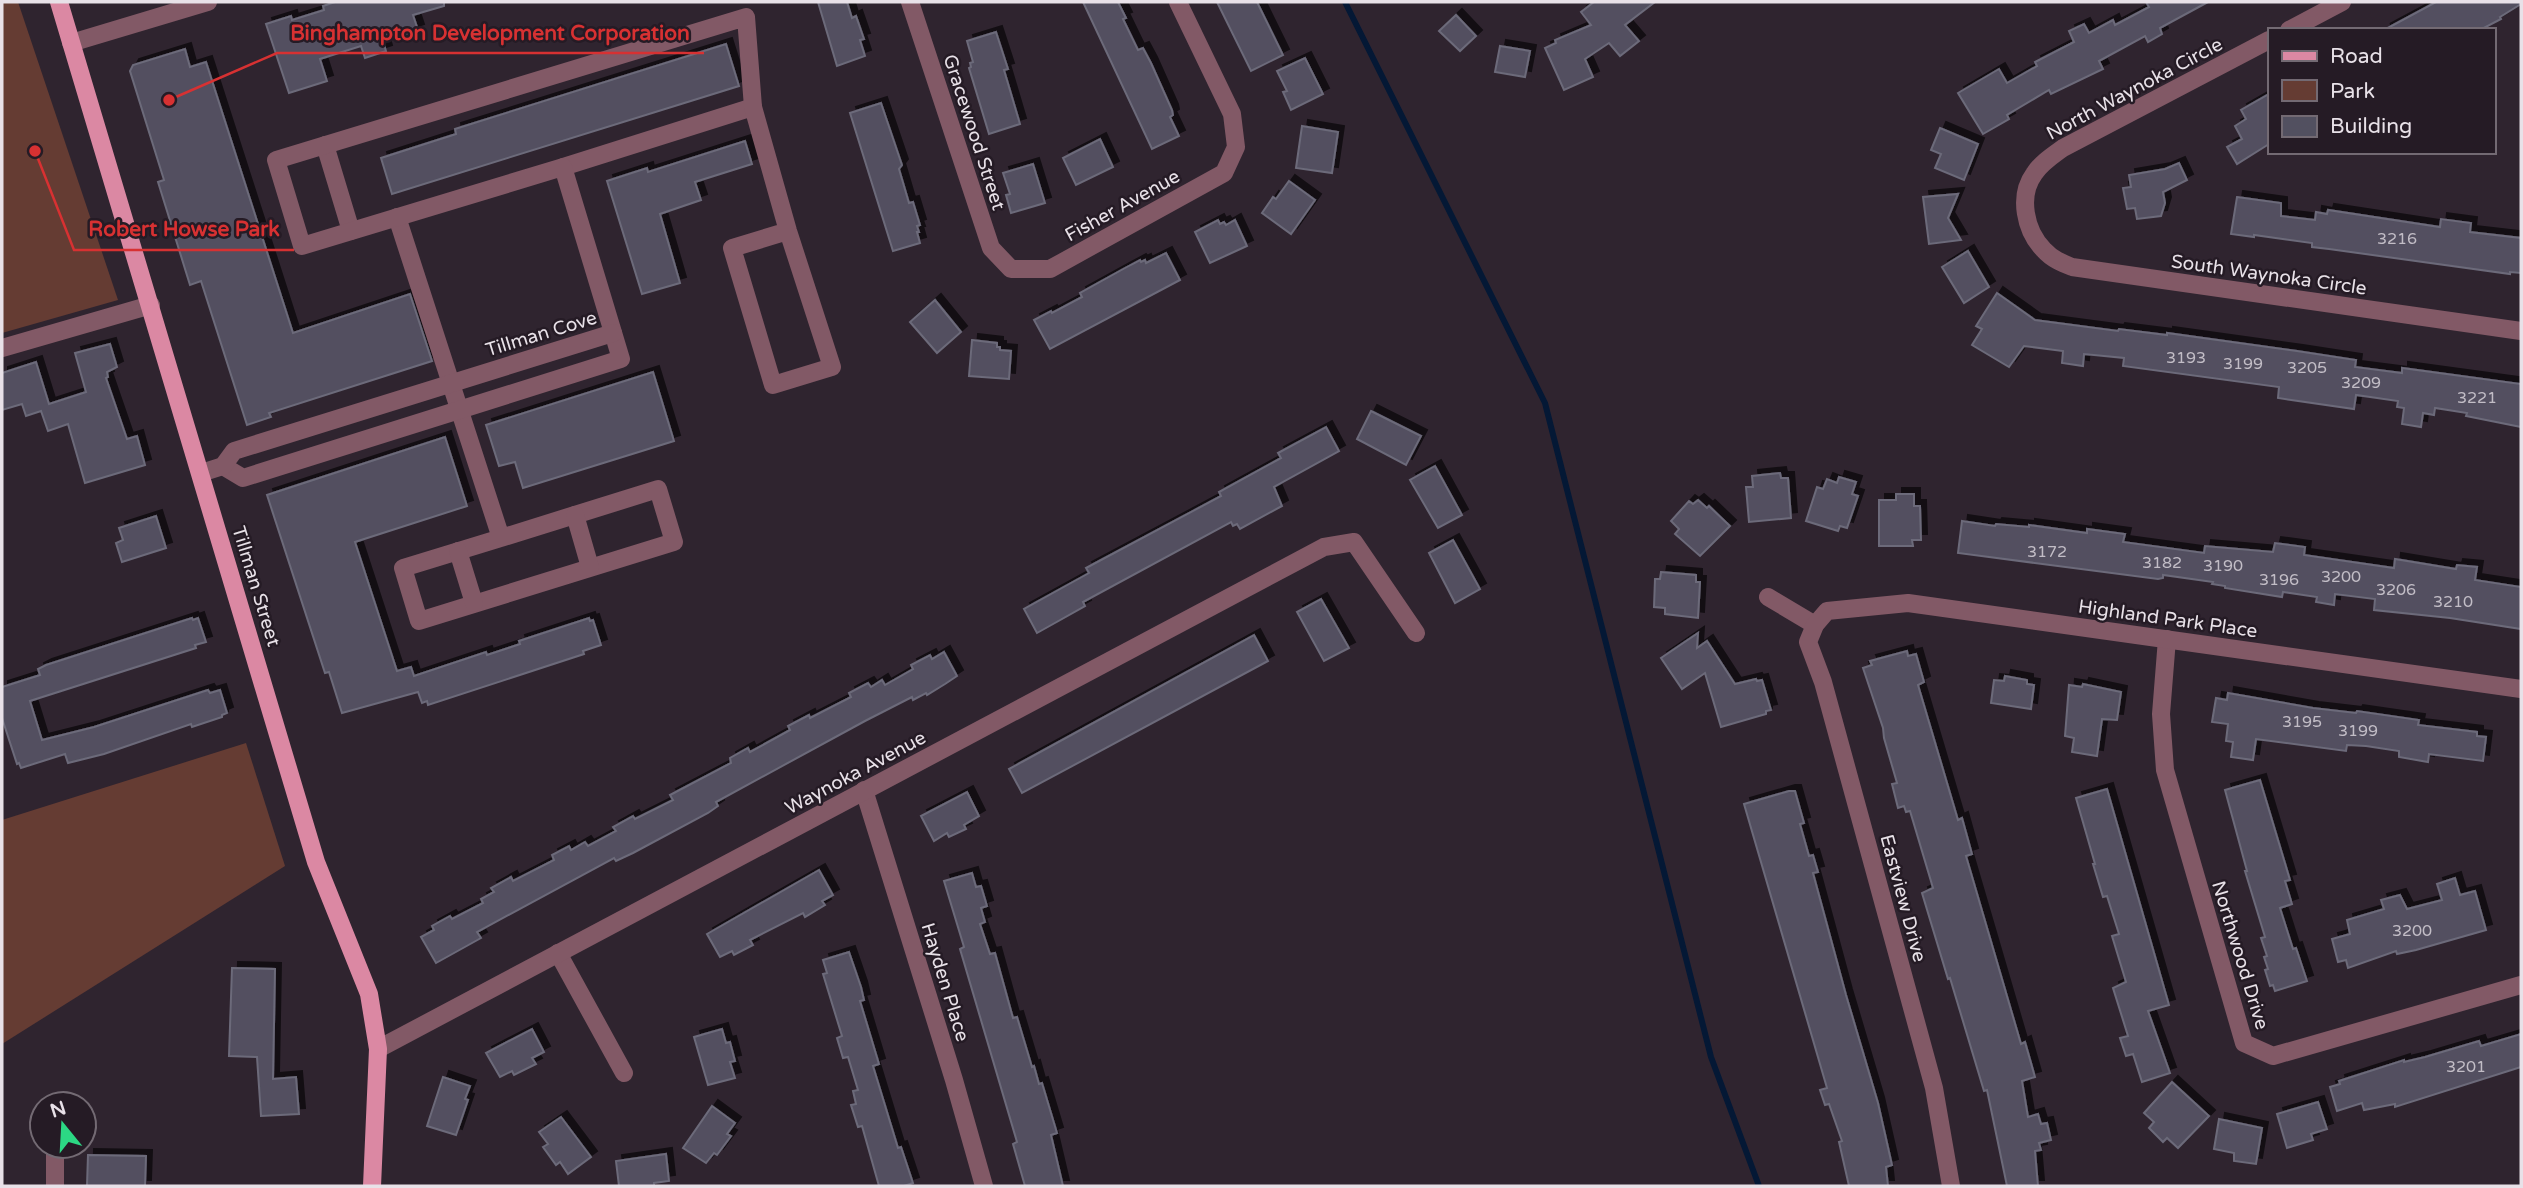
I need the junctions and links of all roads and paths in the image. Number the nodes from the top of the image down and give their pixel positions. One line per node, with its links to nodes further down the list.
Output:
1 (59, 2): 9 (main road, Tillman Street)
2 (208, 2): 9 (street)
3 (910, 2): 17 (street, Gracewood Street)
4 (1178, 2): 17 (street, Fisher Avenue)
5 (2342, 2): 7 (street)
6 (744, 10): 10 (street); 11 (street)
7 (2292, 28)
8 (2268, 41): 14 (street, North Waynoka Circle)
9 (71, 43): 18 (main road, Tillman Street)
10 (753, 107): 12 (street); 16 (street)
11 (325, 145): 15 (street); 15 (street)
12 (563, 167): 13 (street); 20 (street)
13 (397, 217): 15 (street); 22 (street)
14 (2029, 226): 19 (street, South Waynoka Circle)
15 (352, 231)
16 (788, 231): 16 (street)
17 (1011, 269)
18 (151, 305): 21 (street); 27 (main road, Tillman Street)
19 (2521, 331)
20 (613, 333): 22 (street, Tillman Cove); 24 (street, Tillman Cove)
21 (2, 348)
22 (449, 383): 23 (street, Tillman Cove); 24 (street)
23 (383, 404): 25 (street); 26 (street, Tillman Cove)
24 (458, 410): 25 (street, Tillman Cove); 29 (street)
25 (391, 432): 26 (street, Tillman Cove)
26 (223, 466): 27 (street, Tillman Cove)
27 (201, 473): 41 (main road, Tillman Street)
28 (575, 515): 29 (street); 31 (street); 31 (street)
29 (501, 537): 30 (street)
30 (458, 551): 33 (street); 33 (street)
31 (590, 567): 33 (street)
32 (1768, 597): 34 (street)
33 (474, 603)
34 (1815, 625): 36 (street, Highland Park Place); 47 (street, Eastview Drive)
35 (1416, 633): 38 (street, Waynoka Avenue)
36 (2167, 639): 37 (street, Highland Park Place); 40 (street, Northwood Drive)
37 (2521, 689)
38 (864, 790): 39 (street, Waynoka Avenue); 46 (street, Hayden Place)
39 (558, 953): 41 (street, Waynoka Avenue); 42 (street)
40 (2521, 985)
41 (378, 1049): 45 (main road, Tillman Street)
42 (624, 1073)
43 (55, 1160): 44 (street)
44 (55, 1186)
45 (372, 1186)
46 (984, 1186)
47 (1951, 1186)

